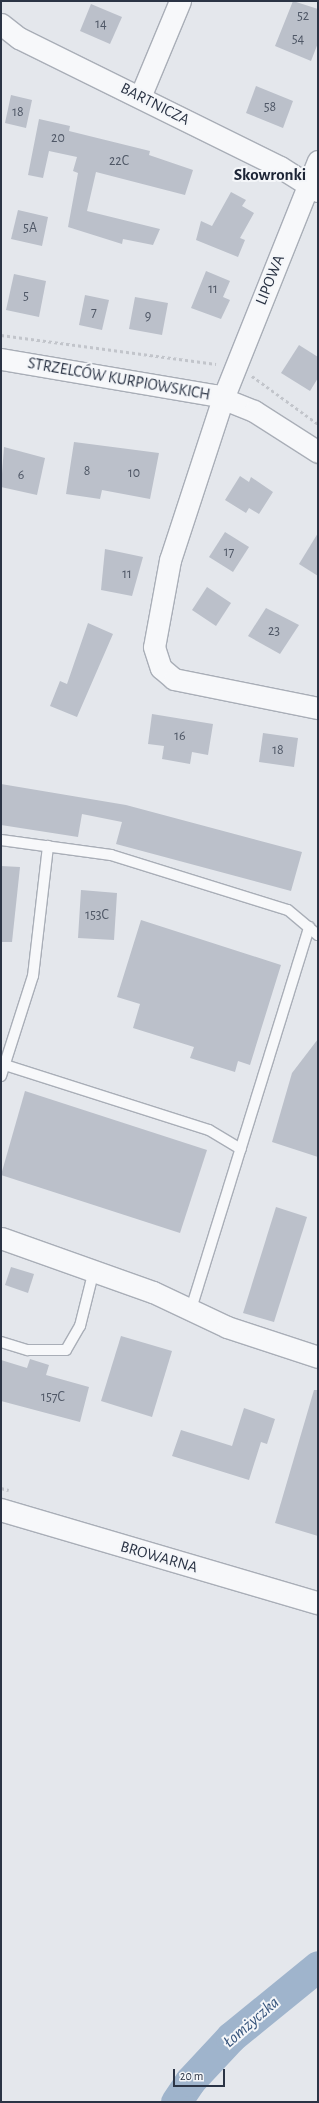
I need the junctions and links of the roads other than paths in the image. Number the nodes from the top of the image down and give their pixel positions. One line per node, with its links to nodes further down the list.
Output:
1 (180, 1): 3 (street)
2 (1, 24): 3 (street, BARTNICZA)
3 (140, 97): 5 (street, BARTNICZA)
4 (318, 161): 5 (street, LIPOWA)
5 (313, 188): 7 (street, LIPOWA)
6 (1, 359): 7 (street, STRZELCÓW KURPIOWSKICH)
7 (222, 398): 8 (street, STRZELCÓW KURPIOWSKICH); 9 (street, LIPOWA)
8 (318, 452)
9 (318, 708)
10 (1, 840): 11 (lane)
11 (48, 846): 12 (lane); 14 (lane)
12 (309, 927): 13 (lane); 16 (lane)
13 (318, 935)
14 (5, 1064): 15 (lane); 16 (lane)
15 (1, 1076)
16 (241, 1149): 19 (lane)
17 (1, 1238): 18 (street)
18 (94, 1270): 19 (street); 20 (lane)
19 (191, 1309): 21 (street)
20 (1, 1342)
21 (318, 1357)
22 (1, 1510): 23 (street, BROWARNA)
23 (318, 1603)

